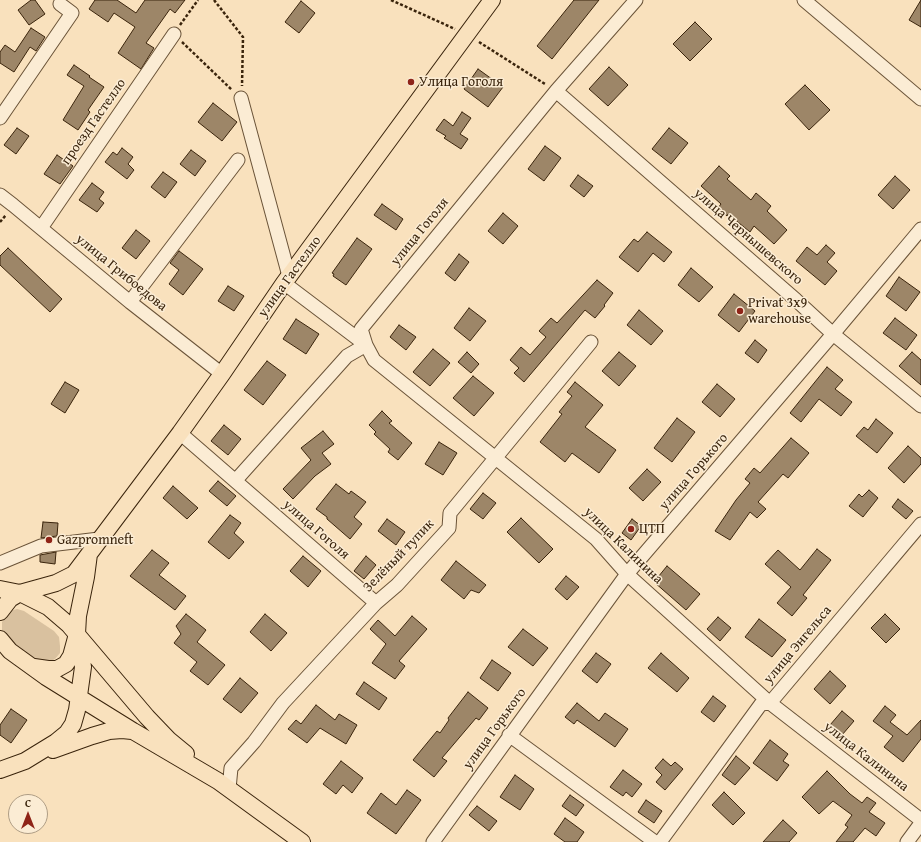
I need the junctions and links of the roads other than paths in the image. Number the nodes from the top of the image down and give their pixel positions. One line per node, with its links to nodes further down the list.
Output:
1 (492, 0): 14 (main road, улица Гастелло)
2 (636, 0): 6 (street, улица Гоголя)
3 (804, 0): 8 (street)
4 (60, 4): 9 (street)
5 (174, 34): 12 (street, проезд Гастелло)
6 (556, 91): 16 (street, улица Чернышевского); 18 (street, улица Гоголя)
7 (241, 98): 14 (street)
8 (921, 99)
9 (0, 118)
10 (238, 160): 15 (street)
11 (0, 195): 12 (street, улица Грибоедова)
12 (41, 228): 15 (street, улица Грибоедова)
13 (921, 229): 16 (street, улица Горького)
14 (287, 279): 18 (street, улица Калинина); 19 (main road, улица Гастелло)
15 (130, 302): 19 (street, улица Грибоедова)
16 (833, 334): 20 (street, улица Чернышевского); 28 (street, улица Горького)
17 (591, 342): 22 (street, Зелёный тупик)
18 (366, 345): 22 (street, улица Калинина); 23 (street)
19 (222, 374): 21 (main road, улица Гастелло)
20 (921, 406)
21 (180, 433): 23 (street, улица Гоголя); 25 (main road, улица Гастелло)
22 (496, 458): 28 (street, улица Калинина); 31 (street, Зелёный тупик)
23 (236, 480): 31 (street, улица Гоголя)
24 (921, 524): 37 (street, улица Энгельса)
25 (99, 539): 26 (main road, улица Гастелло); 27 (street)
26 (89, 554): 30 (main road, улица Гастелло); 33 (main road, улица Гастелло)
27 (0, 563)
28 (627, 574): 37 (street, улица Калинина); 39 (street, улица Горького)
29 (0, 589): 30 (main road)
30 (20, 593): 32 (main road); 33 (main road)
31 (376, 603): 42 (street, Зелёный тупик)
32 (0, 612)
33 (77, 634): 35 (main road); 36 (main road); 42 (main road)
34 (0, 639): 35 (main road)
35 (32, 667): 36 (main road)
36 (79, 698): 38 (main road); 40 (main road)
37 (770, 703): 43 (street, улица Калинина); 48 (street, улица Энгельса)
38 (133, 731): 40 (main road); 42 (main road)
39 (509, 735): 46 (street, улица Горького); 47 (street)
40 (25, 761): 41 (main road)
41 (0, 770)
42 (224, 785): 45 (main road)
43 (921, 820)
44 (921, 823): 49 (street)
45 (302, 842)
46 (433, 842)
47 (655, 842)
48 (660, 842)
49 (907, 842)

